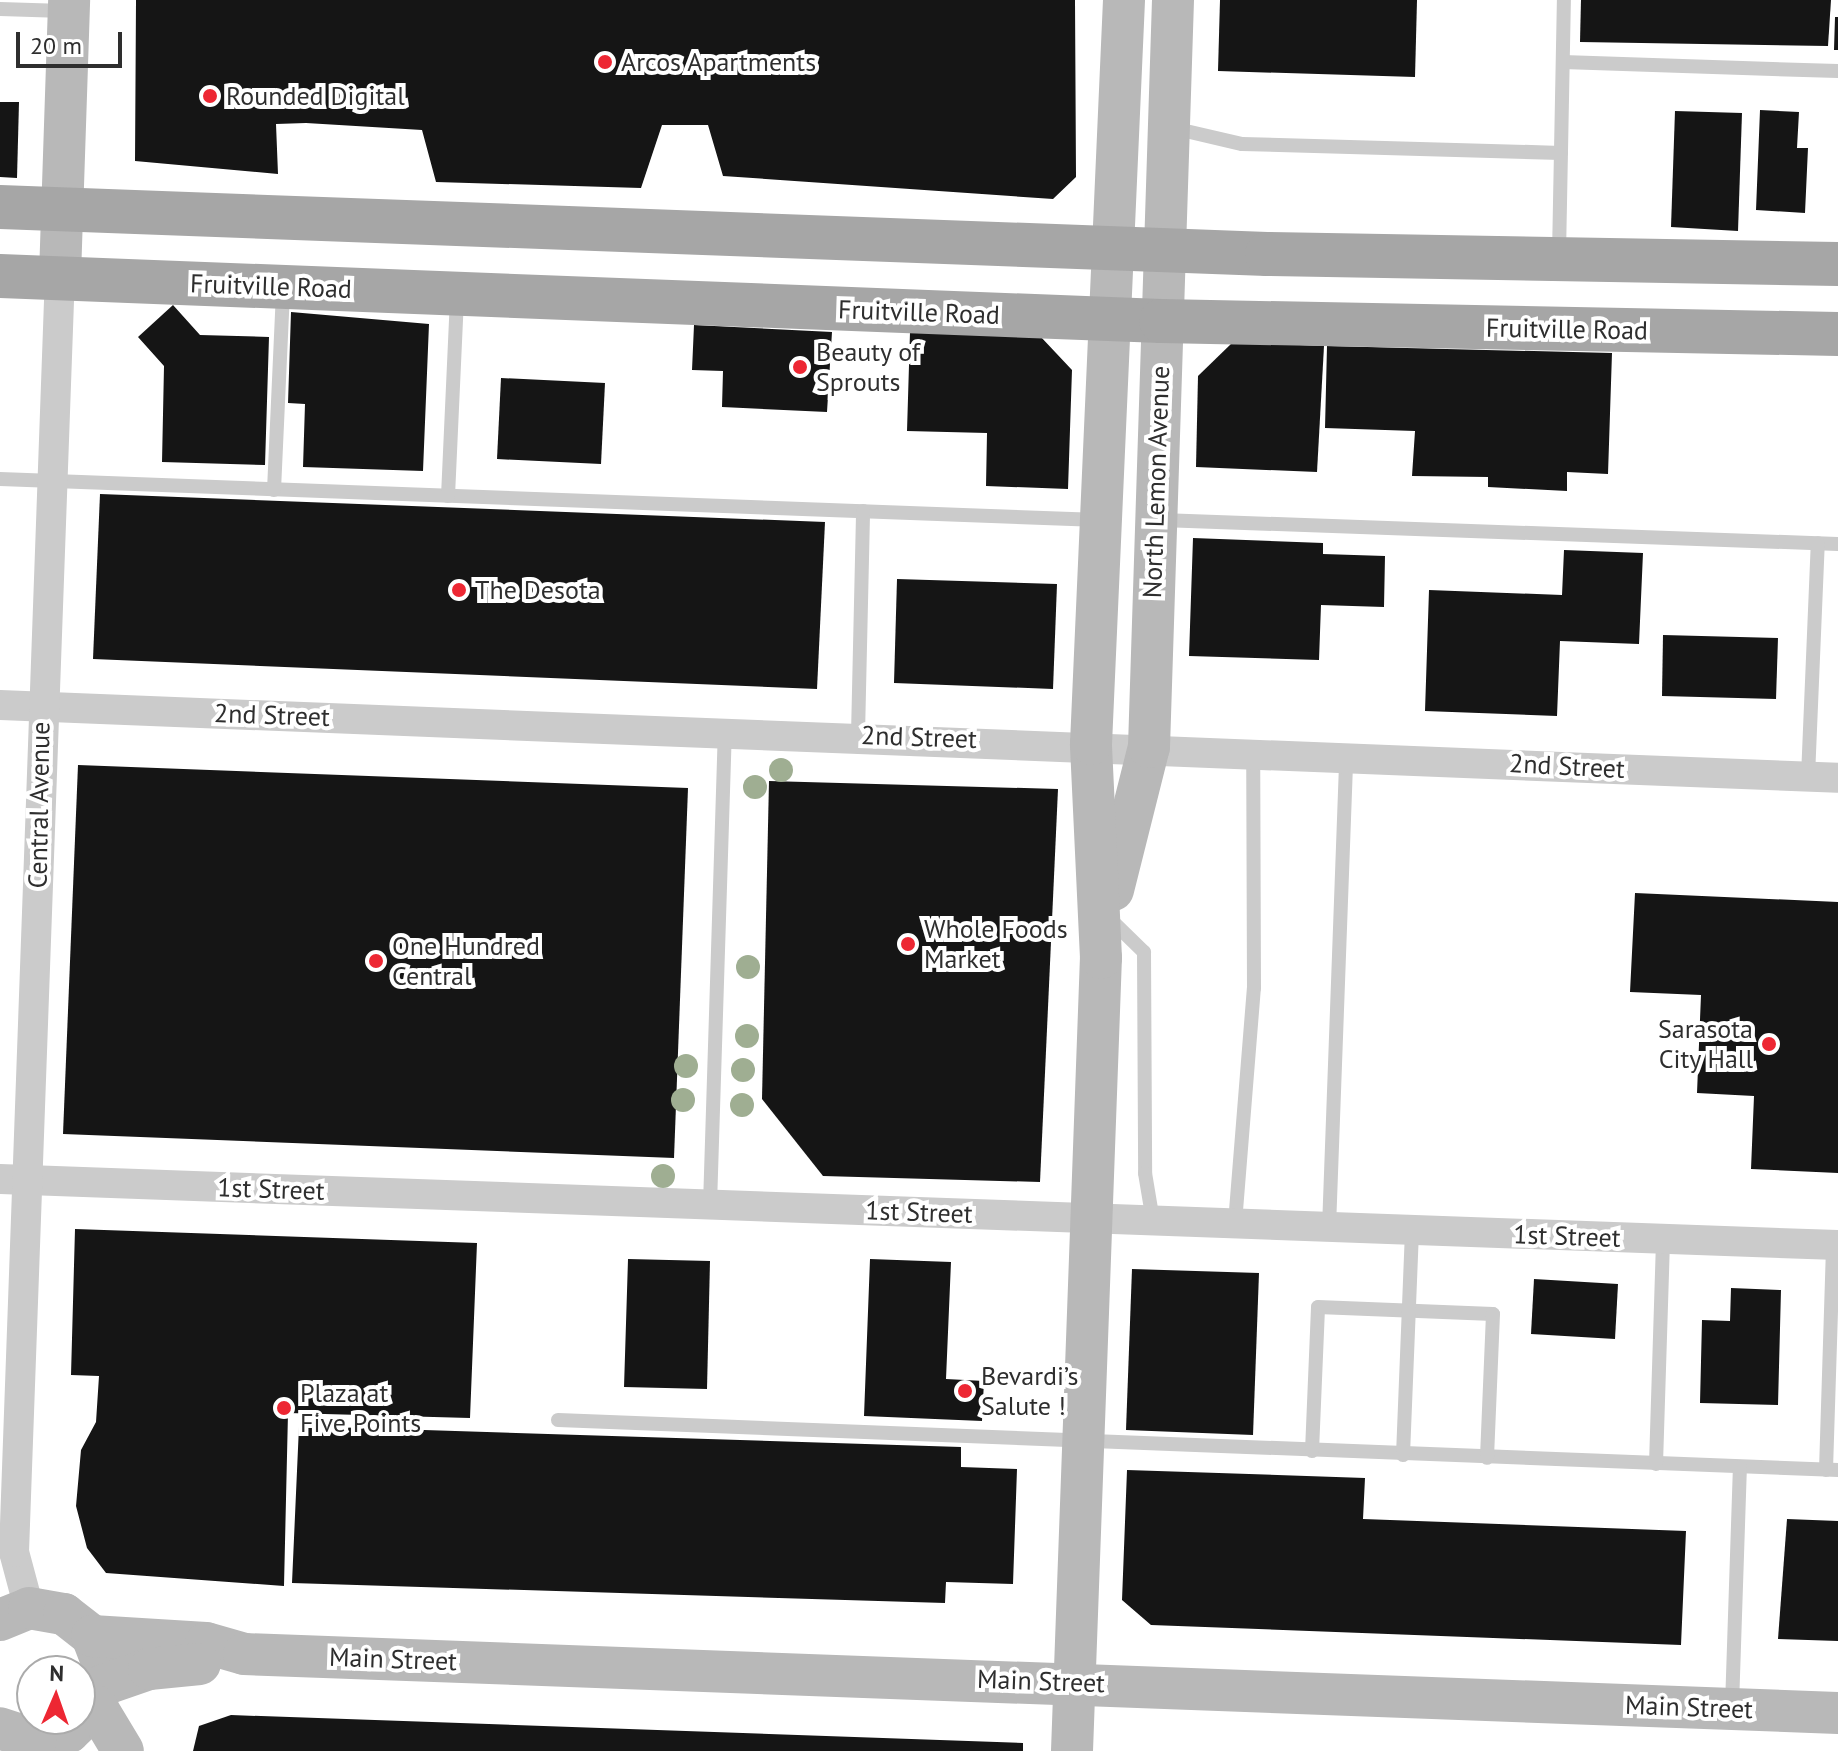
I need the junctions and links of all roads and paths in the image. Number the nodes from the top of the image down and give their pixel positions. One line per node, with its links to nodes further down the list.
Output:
1 (1124, 0): 12 (street)
2 (1173, 0): 8 (street, North Lemon Avenue)
3 (1564, 0): 6 (lane)
4 (69, 5): 5 (lane); 11 (street, Central Avenue)
5 (0, 9)
6 (1563, 62): 7 (lane); 9 (lane)
7 (1838, 71)
8 (1168, 128): 9 (lane); 13 (street, North Lemon Avenue)
9 (1561, 153): 14 (lane)
10 (0, 207): 11 (main road)
11 (61, 208): 12 (main road); 17 (street, Central Avenue)
12 (1112, 248): 13 (main road); 20 (street)
13 (1164, 250): 14 (main road); 21 (street, North Lemon Avenue)
14 (1559, 259): 15 (main road)
15 (1838, 264)
16 (0, 276): 17 (main road, Fruitville Road)
17 (60, 276): 18 (main road, Fruitville Road); 24 (street, Central Avenue)
18 (283, 287): 19 (main road, Fruitville Road); 25 (lane)
19 (457, 294): 20 (main road, Fruitville Road); 26 (lane)
20 (1109, 319): 21 (main road, Fruitville Road); 28 (street)
21 (1161, 321): 22 (main road, Fruitville Road); 29 (street, North Lemon Avenue)
22 (1838, 334)
23 (0, 479): 24 (lane)
24 (52, 481): 25 (lane); 33 (street, Central Avenue)
25 (274, 490): 26 (lane)
26 (448, 496): 27 (lane)
27 (863, 511): 28 (lane); 35 (lane)
28 (1100, 520): 36 (street)
29 (1157, 520): 30 (lane); 37 (street, North Lemon Avenue)
30 (1818, 543): 31 (lane); 40 (lane)
31 (1838, 544)
32 (0, 705): 33 (street, 2nd Street)
33 (41, 707): 34 (street, 2nd Street); 43 (street, Central Avenue)
34 (725, 731): 35 (street, 2nd Street); 44 (lane)
35 (858, 735): 36 (street, 2nd Street)
36 (1091, 744): 37 (street, 2nd Street); 42 (street)
37 (1149, 747): 38 (street, 2nd Street); 41 (street, North Lemon Avenue)
38 (1253, 752): 39 (street, 2nd Street); 47 (lane)
39 (1346, 756): 40 (street, 2nd Street); 48 (lane)
40 (1823, 777)
41 (1108, 916): 42 (street, North Lemon Avenue); 46 (lane)
42 (1101, 958): 45 (street)
43 (14, 1180): 44 (street, 1st Street); 61 (street, Central Avenue)
44 (710, 1206): 45 (street, 1st Street)
45 (1090, 1217): 46 (street, 1st Street); 54 (street)
46 (1153, 1222): 47 (street, 1st Street)
47 (1235, 1223): 48 (street, 1st Street)
48 (1329, 1228): 49 (street, 1st Street)
49 (1412, 1230): 50 (street, 1st Street); 52 (lane)
50 (1663, 1239): 51 (street, 1st Street); 58 (lane)
51 (1835, 1245): 60 (lane)
52 (1408, 1310): 55 (lane); 56 (lane); 57 (lane)
53 (558, 1420): 54 (lane)
54 (1085, 1438): 55 (lane); 64 (street)
55 (1312, 1451): 56 (lane)
56 (1403, 1455): 57 (lane)
57 (1487, 1458): 58 (lane)
58 (1656, 1464): 59 (lane)
59 (1740, 1467): 60 (lane); 66 (lane)
60 (1832, 1470)
61 (9, 1614): 62 (street)
62 (92, 1636): 63 (street, Main Street); 65 (street)
63 (244, 1654): 64 (street, Main Street); 65 (street, Main Street)
64 (1074, 1682): 66 (street, Main Street); 70 (street)
65 (100, 1695): 68 (street, Main Street); 69 (street)
66 (1732, 1708): 67 (street, Main Street)
67 (1838, 1713)
68 (30, 1741)
69 (123, 1751)
70 (1072, 1751)

